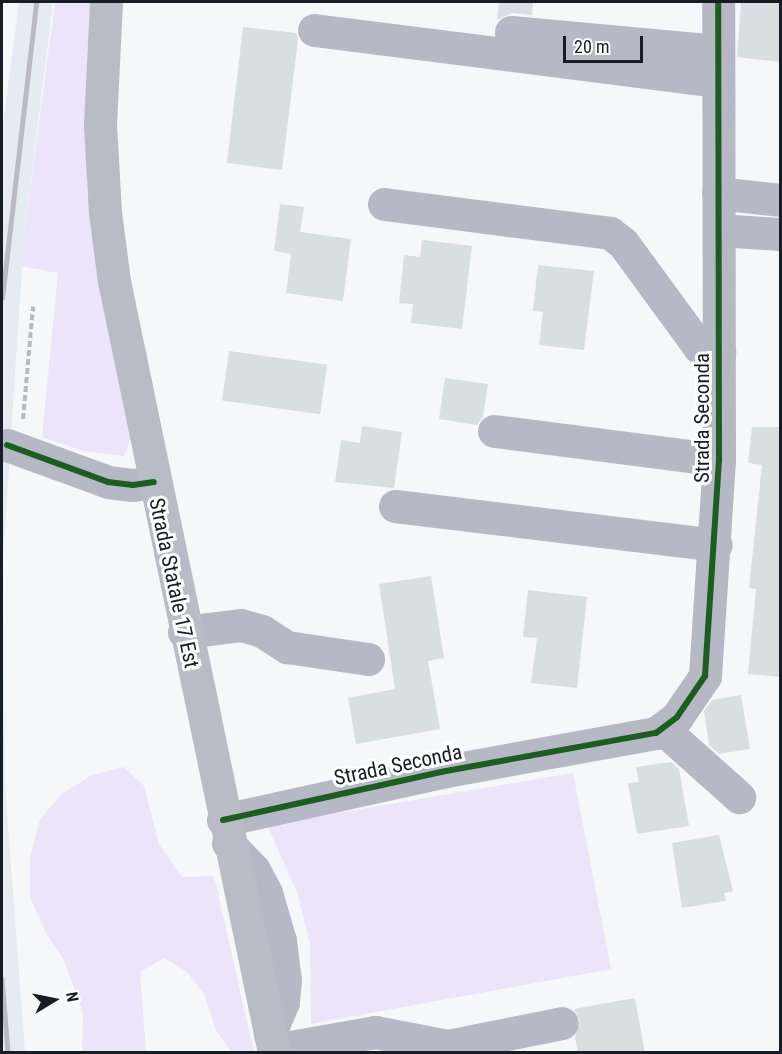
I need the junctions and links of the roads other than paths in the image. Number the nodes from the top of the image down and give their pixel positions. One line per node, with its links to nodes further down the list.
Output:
1 (106, 2): 15 (main road, Strada Statale 17 Est)
2 (718, 2): 5 (street, Strada Seconda)
3 (314, 30): 5 (street)
4 (511, 32): 5 (street)
5 (718, 66): 6 (street, Strada Seconda)
6 (718, 193): 7 (street); 9 (street, Strada Seconda)
7 (780, 200)
8 (384, 204): 11 (street)
9 (718, 230): 10 (street); 11 (street, Strada Seconda)
10 (780, 234)
11 (719, 352): 14 (street, Strada Seconda)
12 (494, 431): 14 (street)
13 (14, 447): 15 (street)
14 (719, 460): 17 (street, Strada Seconda)
15 (154, 482): 18 (main road, Strada Statale 17 Est)
16 (395, 506): 17 (street)
17 (716, 545): 20 (street, Strada Seconda)
18 (184, 632): 19 (street); 22 (main road, Strada Statale 17 Est)
19 (368, 659)
20 (664, 730): 21 (street); 22 (street, Strada Seconda)
21 (740, 797)
22 (225, 832): 24 (main road, Strada Statale 17 Est)
23 (562, 1023): 24 (street)
24 (273, 1045)

